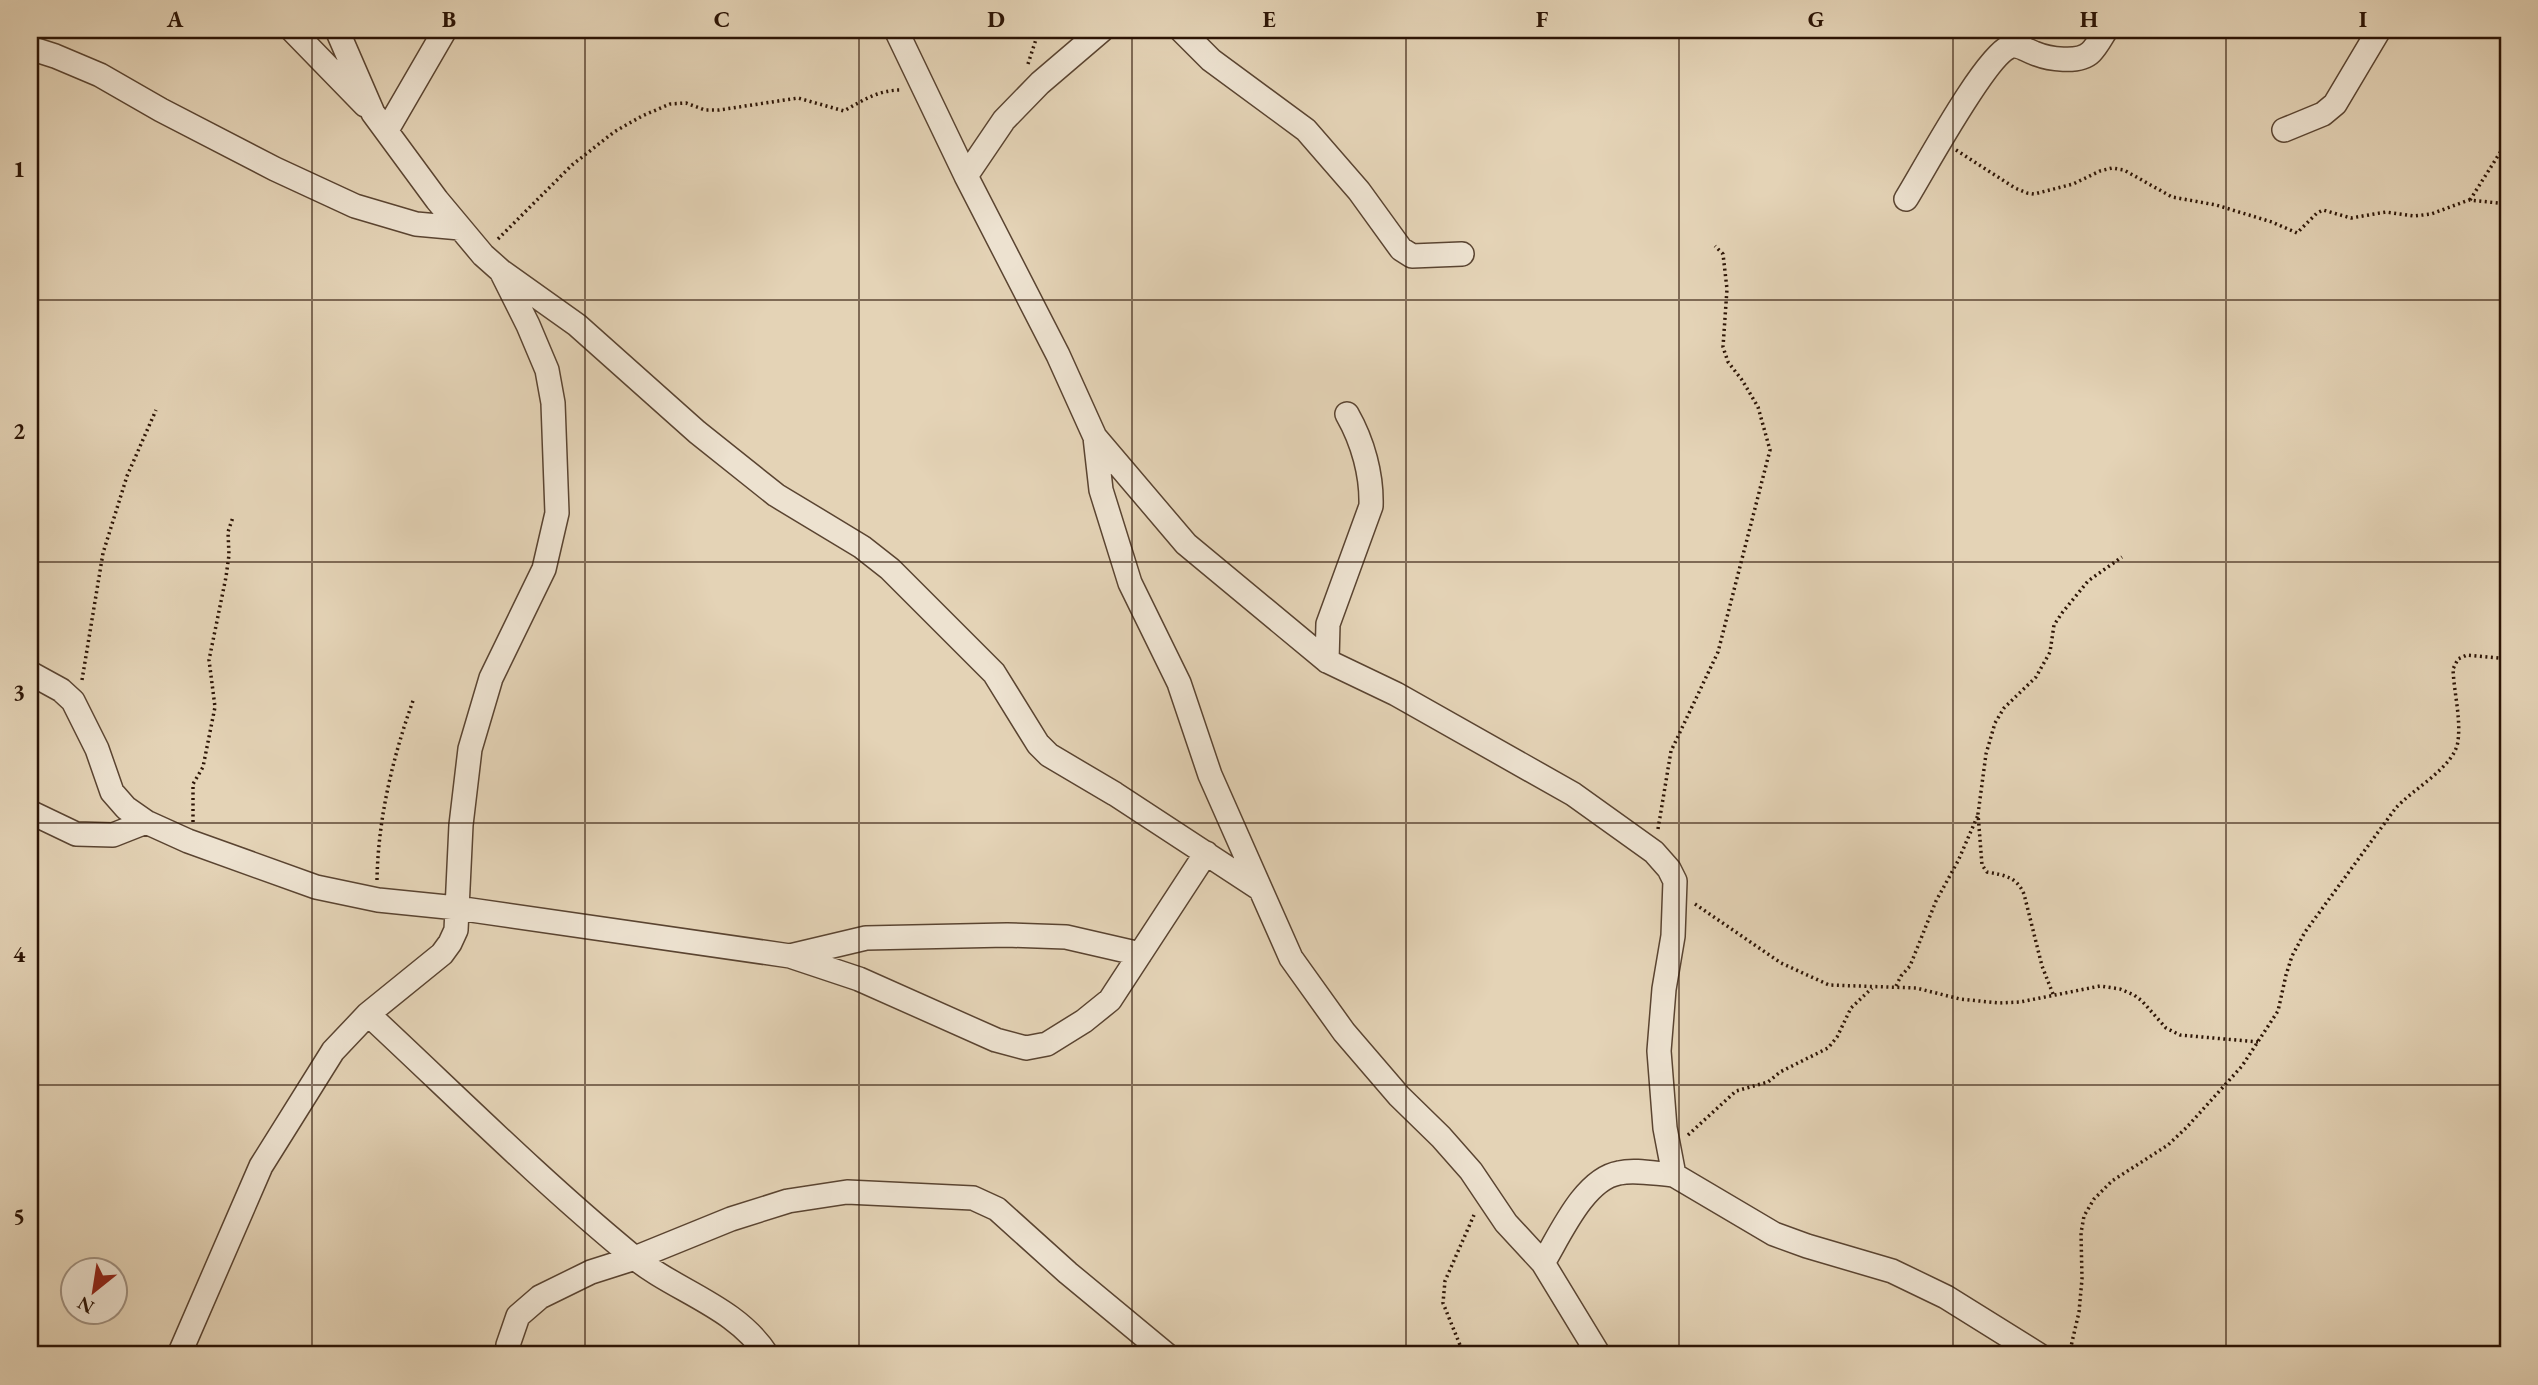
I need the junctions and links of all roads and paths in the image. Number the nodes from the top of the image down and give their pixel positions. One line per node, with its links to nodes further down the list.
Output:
1 (292, 30): 11 (street)
2 (337, 30): 11 (street)
3 (445, 30): 11 (street)
4 (896, 30): 10 (street)
5 (1102, 30): 15 (street)
6 (1181, 30): 21 (street)
7 (2106, 30): 13 (street)
8 (2379, 30): 12 (street)
9 (30, 48): 19 (street)
10 (927, 94): 15 (street); 22 (path)
11 (380, 121): 19 (street)
12 (2284, 130)
13 (1942, 140): 16 (street); 17 (path)
14 (2508, 140): 17 (path)
15 (966, 176): 26 (street)
16 (1906, 199)
17 (2469, 200): 18 (path)
18 (2508, 204)
19 (460, 228): 22 (street)
20 (1715, 246): 38 (path)
21 (1462, 254)
22 (483, 255): 23 (street)
23 (501, 271): 39 (street); 43 (street)
24 (156, 410): 33 (path)
25 (1347, 415): 30 (street)
26 (1096, 437): 30 (street); 40 (street)
27 (233, 517): 37 (path)
28 (2122, 557): 35 (path)
29 (2508, 659): 50 (path)
30 (1327, 661): 38 (street)
31 (30, 673): 33 (street)
32 (414, 698): 42 (path)
33 (73, 701): 36 (street)
34 (30, 812): 36 (street)
35 (1978, 814): 46 (path); 48 (path)
36 (146, 822): 37 (street)
37 (188, 841): 42 (street)
38 (1654, 852): 41 (street)
39 (1206, 853): 40 (street); 44 (street)
40 (1260, 889): 53 (street)
41 (1675, 889): 47 (path); 51 (street)
42 (378, 900): 43 (street)
43 (457, 908): 45 (street); 49 (street)
44 (1140, 954): 45 (street); 45 (street)
45 (790, 956)
46 (1896, 986): 47 (path); 48 (path)
47 (1872, 988): 51 (path)
48 (2053, 994): 50 (path)
49 (368, 1014): 54 (street); 56 (street)
50 (2258, 1042): 63 (path)
51 (1669, 1149): 52 (street)
52 (1674, 1175): 55 (street); 62 (street)
53 (1484, 1191): 55 (street); 60 (path)
54 (635, 1258): 57 (street); 58 (street); 59 (street)
55 (1543, 1263): 61 (street)
56 (179, 1355)
57 (507, 1355)
58 (767, 1355)
59 (1167, 1355)
60 (1464, 1355)
61 (1599, 1355)
62 (2039, 1355)
63 (2069, 1355)

